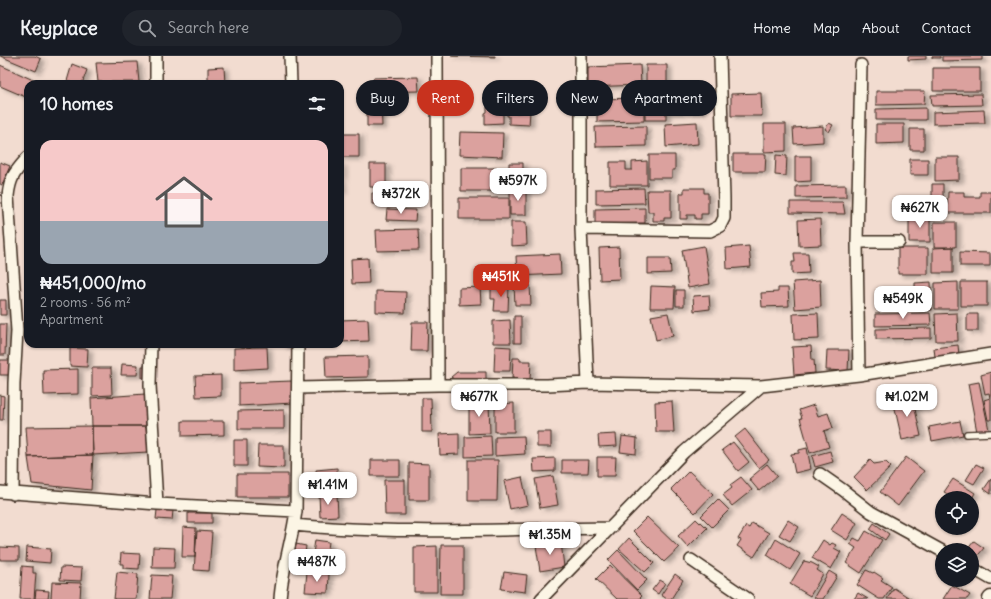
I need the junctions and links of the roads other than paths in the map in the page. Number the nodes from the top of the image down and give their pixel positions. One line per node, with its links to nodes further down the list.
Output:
1 (156, 56): 7 (street)
2 (290, 56): 8 (street)
3 (436, 56): 18 (street)
4 (581, 56): 10 (street)
5 (720, 56): 10 (street)
6 (861, 65): 11 (street)
7 (156, 80)
8 (291, 80)
9 (24, 161): 25 (street)
10 (581, 229): 17 (street)
11 (857, 242): 12 (street); 16 (street)
12 (899, 242)
13 (151, 348): 26 (street)
14 (298, 348): 20 (street)
15 (991, 354): 16 (street)
16 (860, 375): 19 (street)
17 (588, 383): 18 (street); 19 (street)
18 (438, 385): 20 (street)
19 (761, 386): 29 (street)
20 (298, 388): 27 (street)
21 (991, 433): 22 (lane)
22 (967, 434)
23 (820, 474): 30 (street)
24 (0, 492): 25 (street)
25 (13, 494): 26 (street)
26 (157, 504): 27 (street)
27 (296, 511): 28 (street)
28 (294, 525): 29 (street); 34 (street)
29 (609, 528): 35 (street)
30 (935, 547)
31 (691, 560): 36 (street)
32 (979, 572): 33 (street)
33 (991, 579)
34 (280, 599)
35 (541, 599)
36 (748, 599)

